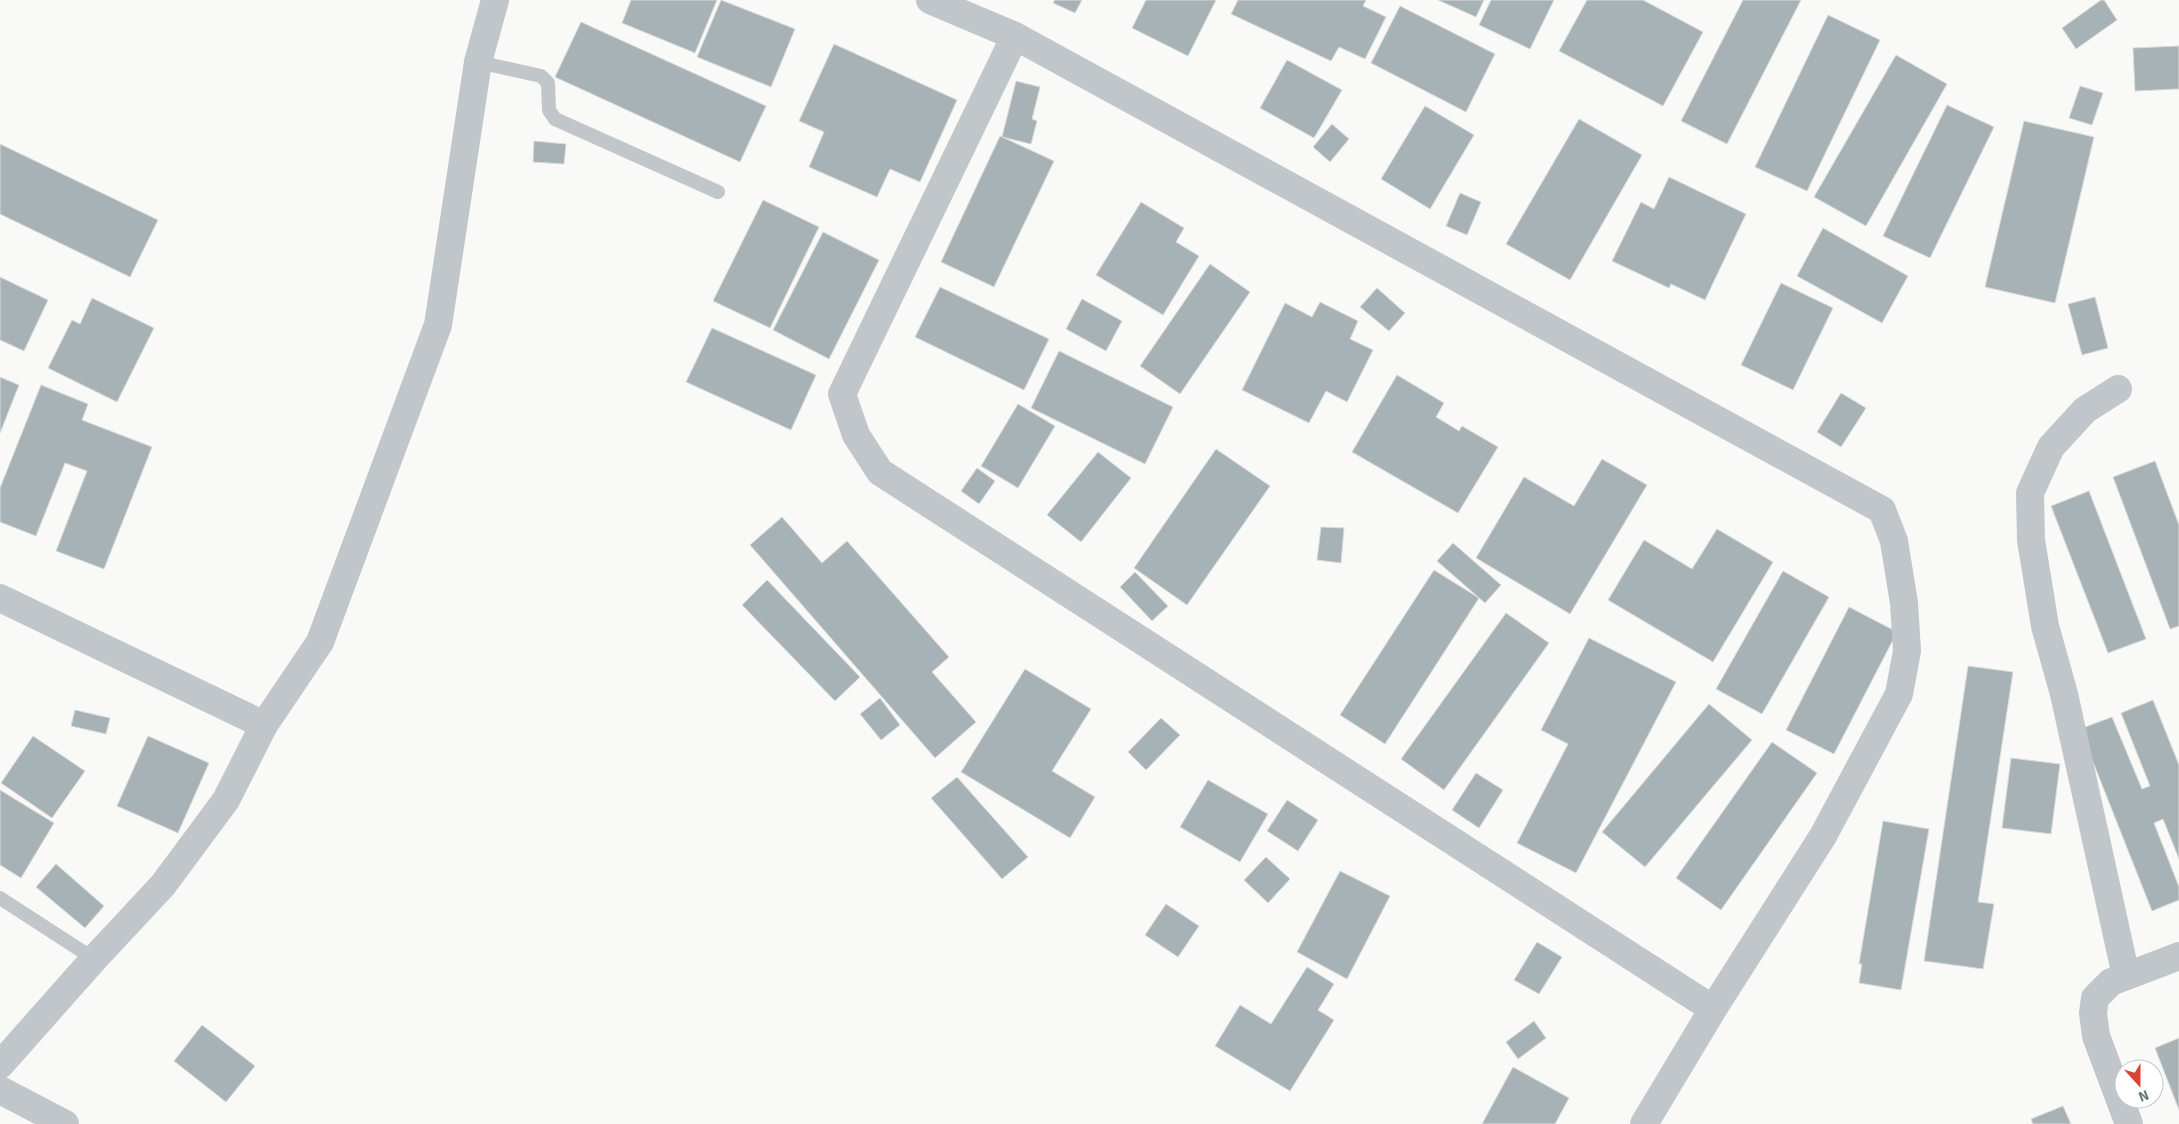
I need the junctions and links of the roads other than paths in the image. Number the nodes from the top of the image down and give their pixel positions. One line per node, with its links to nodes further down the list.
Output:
1 (494, 0): 4 (street)
2 (930, 0): 3 (street)
3 (1015, 36): 13 (street); 13 (street)
4 (478, 62): 5 (lane); 8 (street)
5 (718, 192)
6 (2118, 389): 12 (street)
7 (0, 598): 8 (street)
8 (264, 725): 11 (street)
9 (0, 898): 11 (lane)
10 (2179, 956): 12 (street)
11 (94, 959): 14 (street)
12 (2126, 976): 18 (street)
13 (1713, 1009): 17 (street)
14 (0, 1065)
15 (0, 1090): 16 (street)
16 (65, 1124)
17 (1644, 1124)
18 (2129, 1124)

